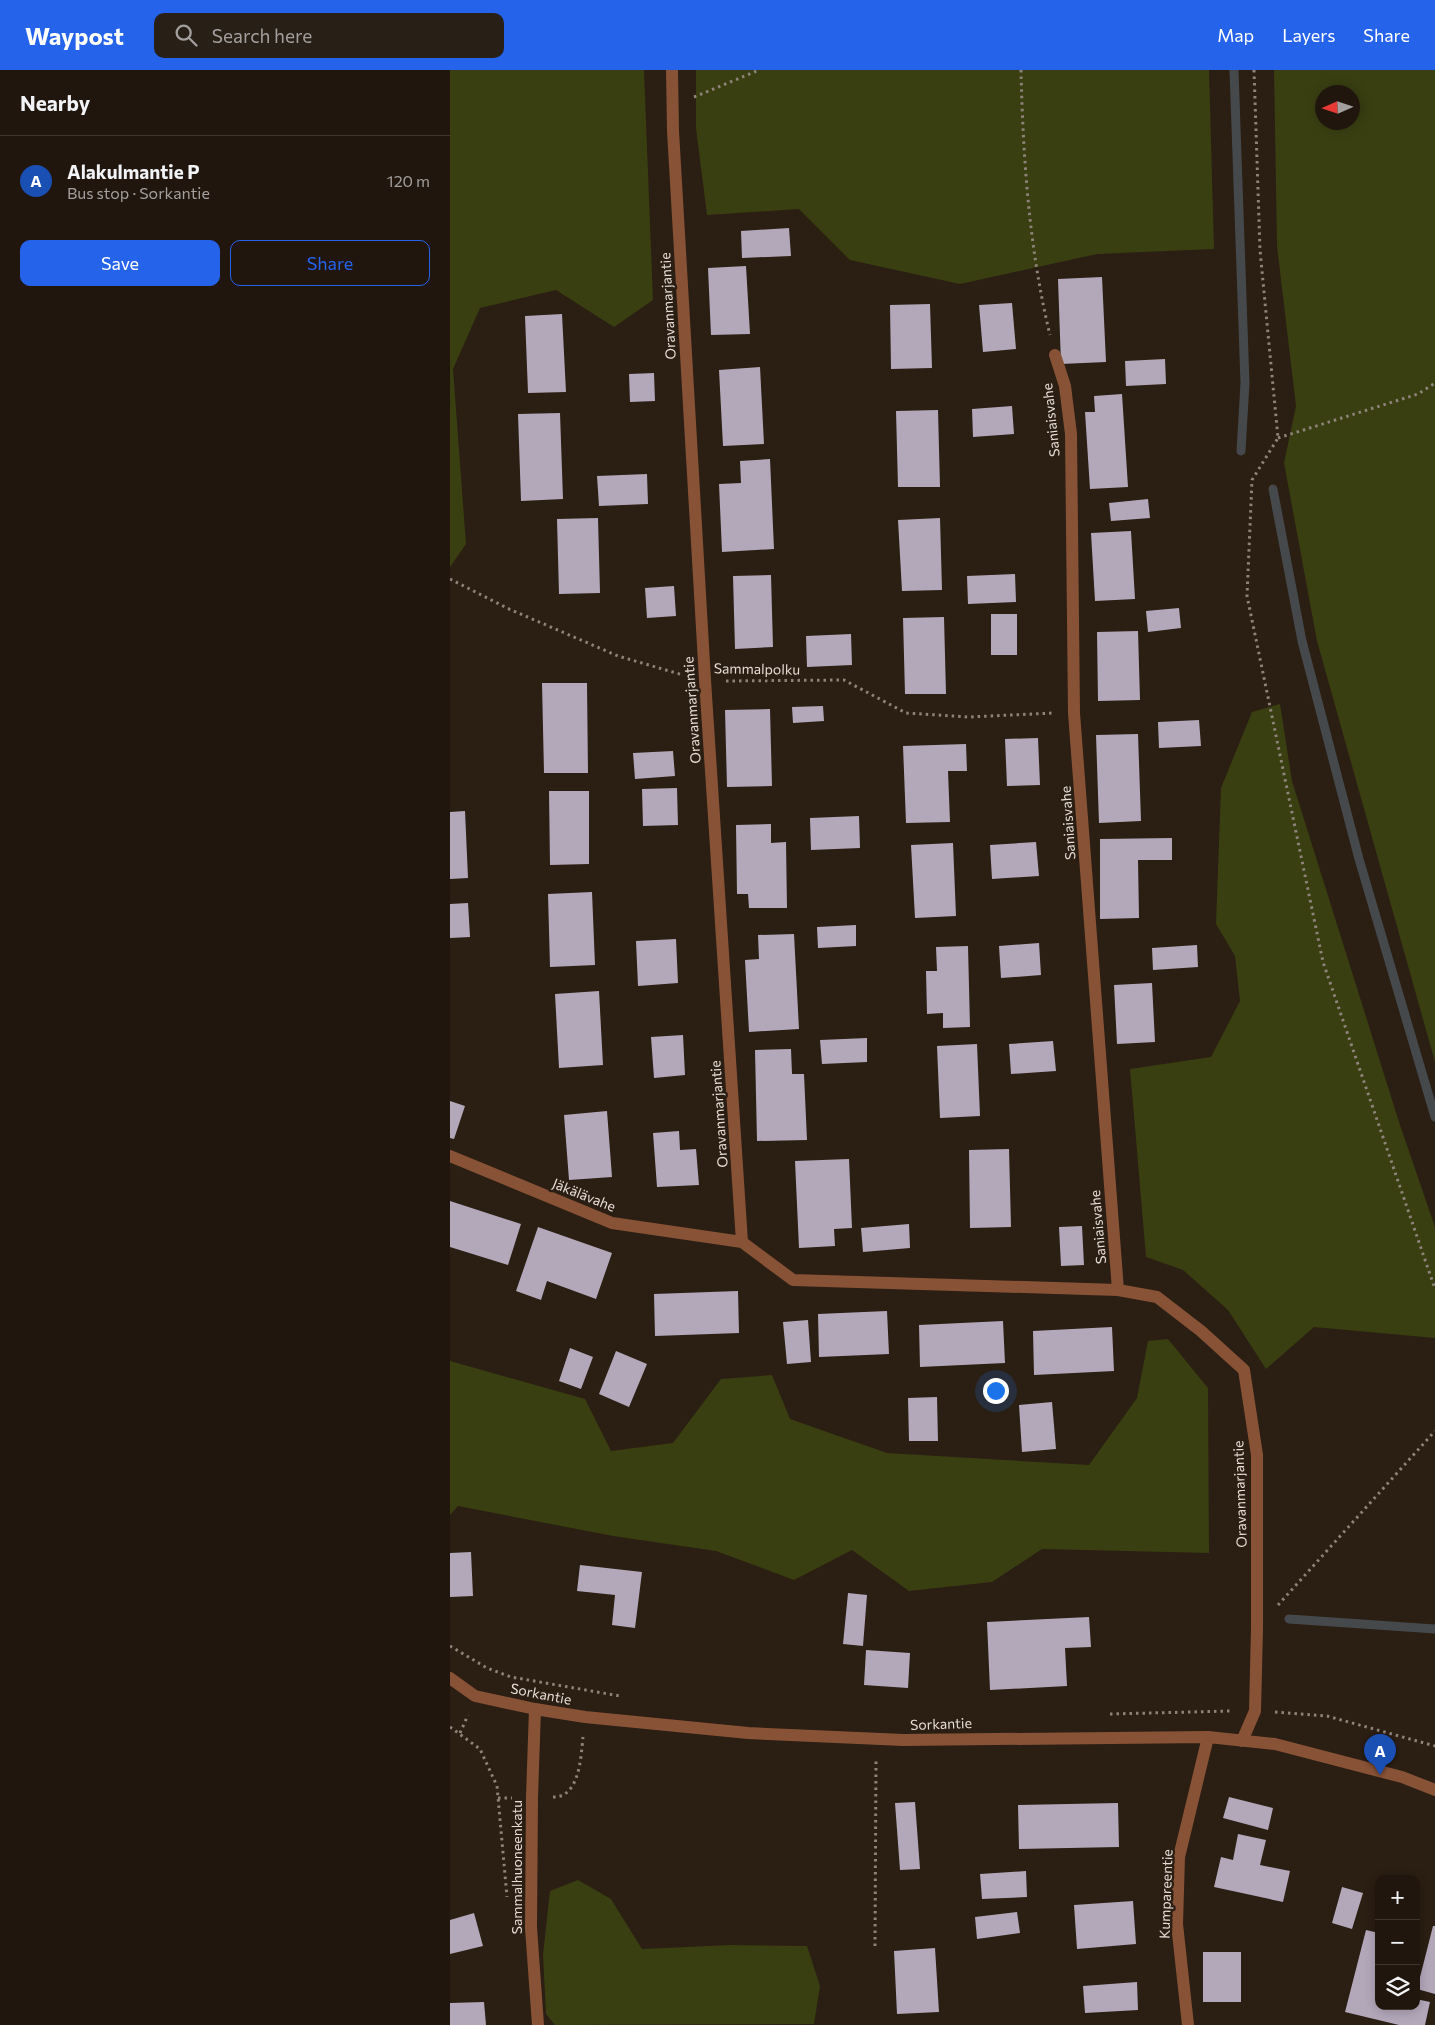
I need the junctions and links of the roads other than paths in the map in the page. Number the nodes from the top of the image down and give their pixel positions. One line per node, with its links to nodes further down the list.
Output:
1 (672, 70): 4 (street, Oravanmarjantie)
2 (1055, 355): 5 (street, Saniaisvahe)
3 (450, 1156): 4 (street, Jäkälävahe)
4 (742, 1242): 5 (street, Oravanmarjantie)
5 (1118, 1290): 9 (street, Oravanmarjantie)
6 (450, 1678): 7 (street, Sorkantie)
7 (536, 1710): 8 (street, Sorkantie); 11 (street, Sammalhuoneenkatu)
8 (1208, 1737): 9 (street, Sorkantie); 12 (street, Kumpareentie)
9 (1242, 1741): 10 (street, Sorkantie)
10 (1435, 1790)
11 (538, 2025)
12 (1188, 2025)

